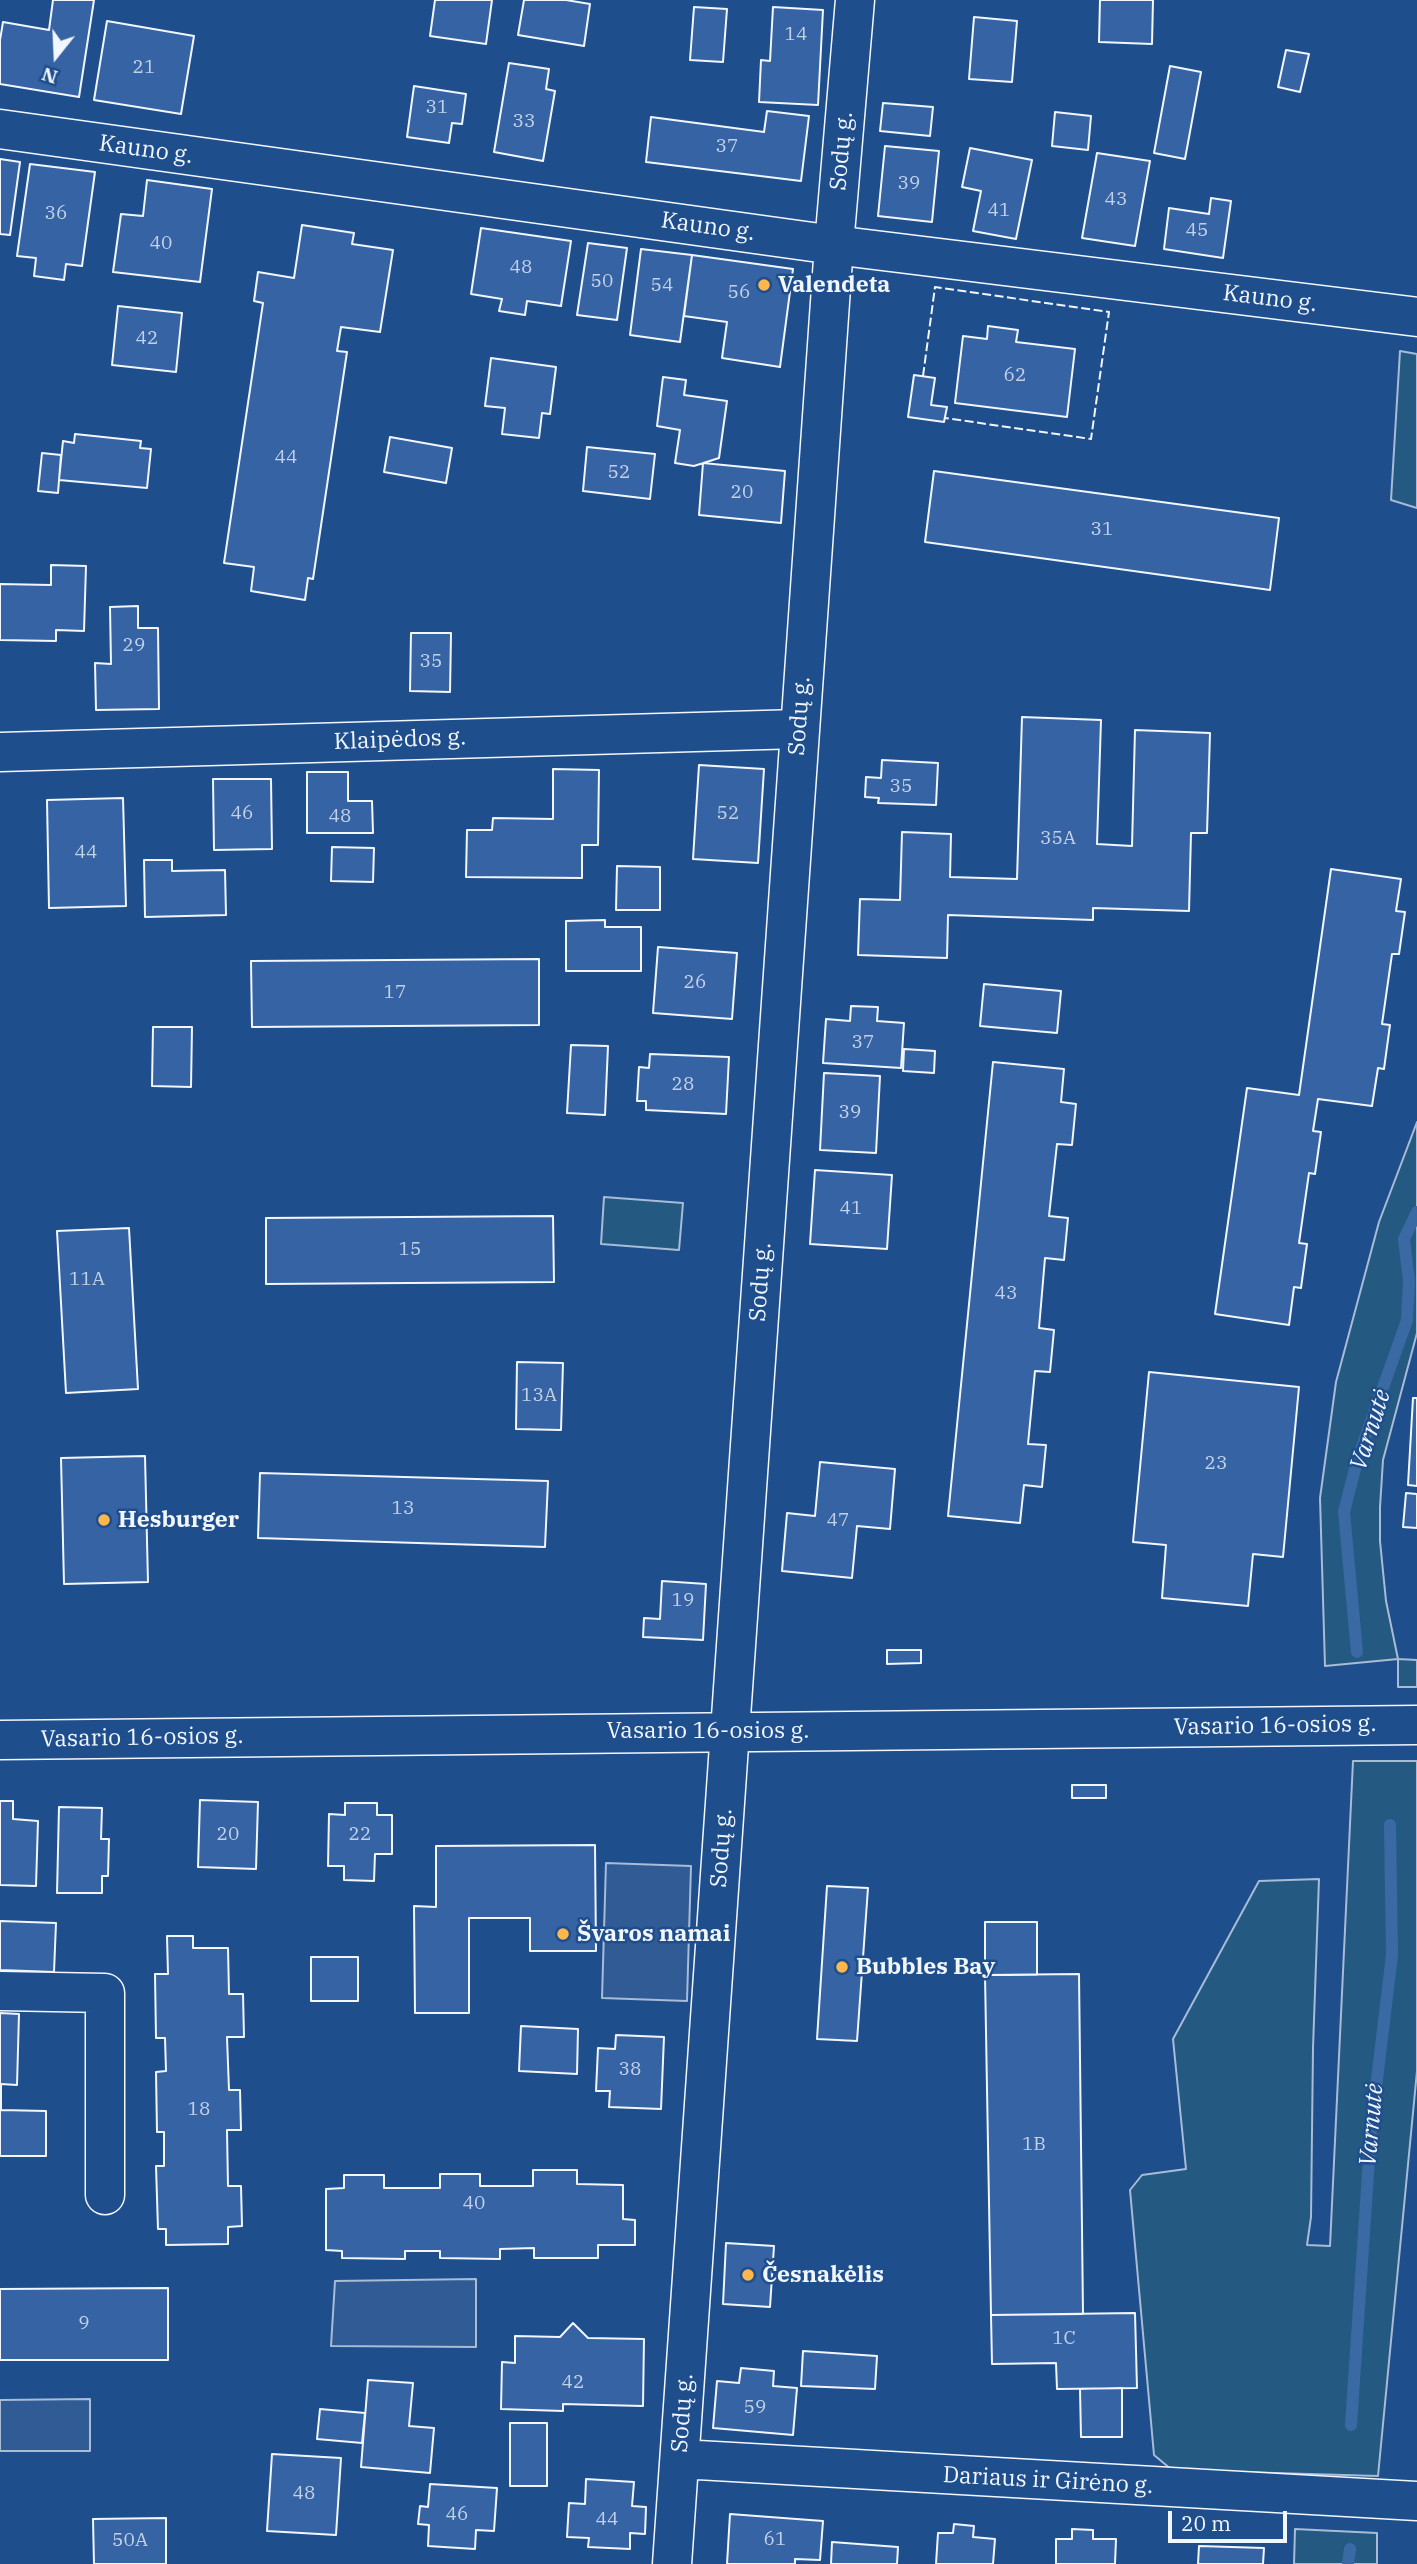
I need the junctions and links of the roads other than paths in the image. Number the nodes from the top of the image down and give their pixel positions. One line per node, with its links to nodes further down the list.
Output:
1 (855, 0): 3 (main road, Sodų g.)
2 (0, 129): 3 (main road, Kauno g.)
3 (834, 245): 4 (main road, Kauno g.); 5 (main road, Sodų g.)
4 (1417, 317)
5 (799, 729): 6 (main road, Klaipėdos g.); 8 (main road, Sodų g.)
6 (0, 752)
7 (1417, 1725): 8 (main road, Vasario 16-osios g.)
8 (730, 1731): 9 (main road, Vasario 16-osios g.); 12 (main road, Sodų g.)
9 (0, 1741)
10 (0, 1991): 11 (main road)
11 (105, 2195)
12 (680, 2459): 13 (main road, Dariaus ir Girėno g.); 14 (main road, Sodų g.)
13 (1417, 2501)
14 (671, 2564)

